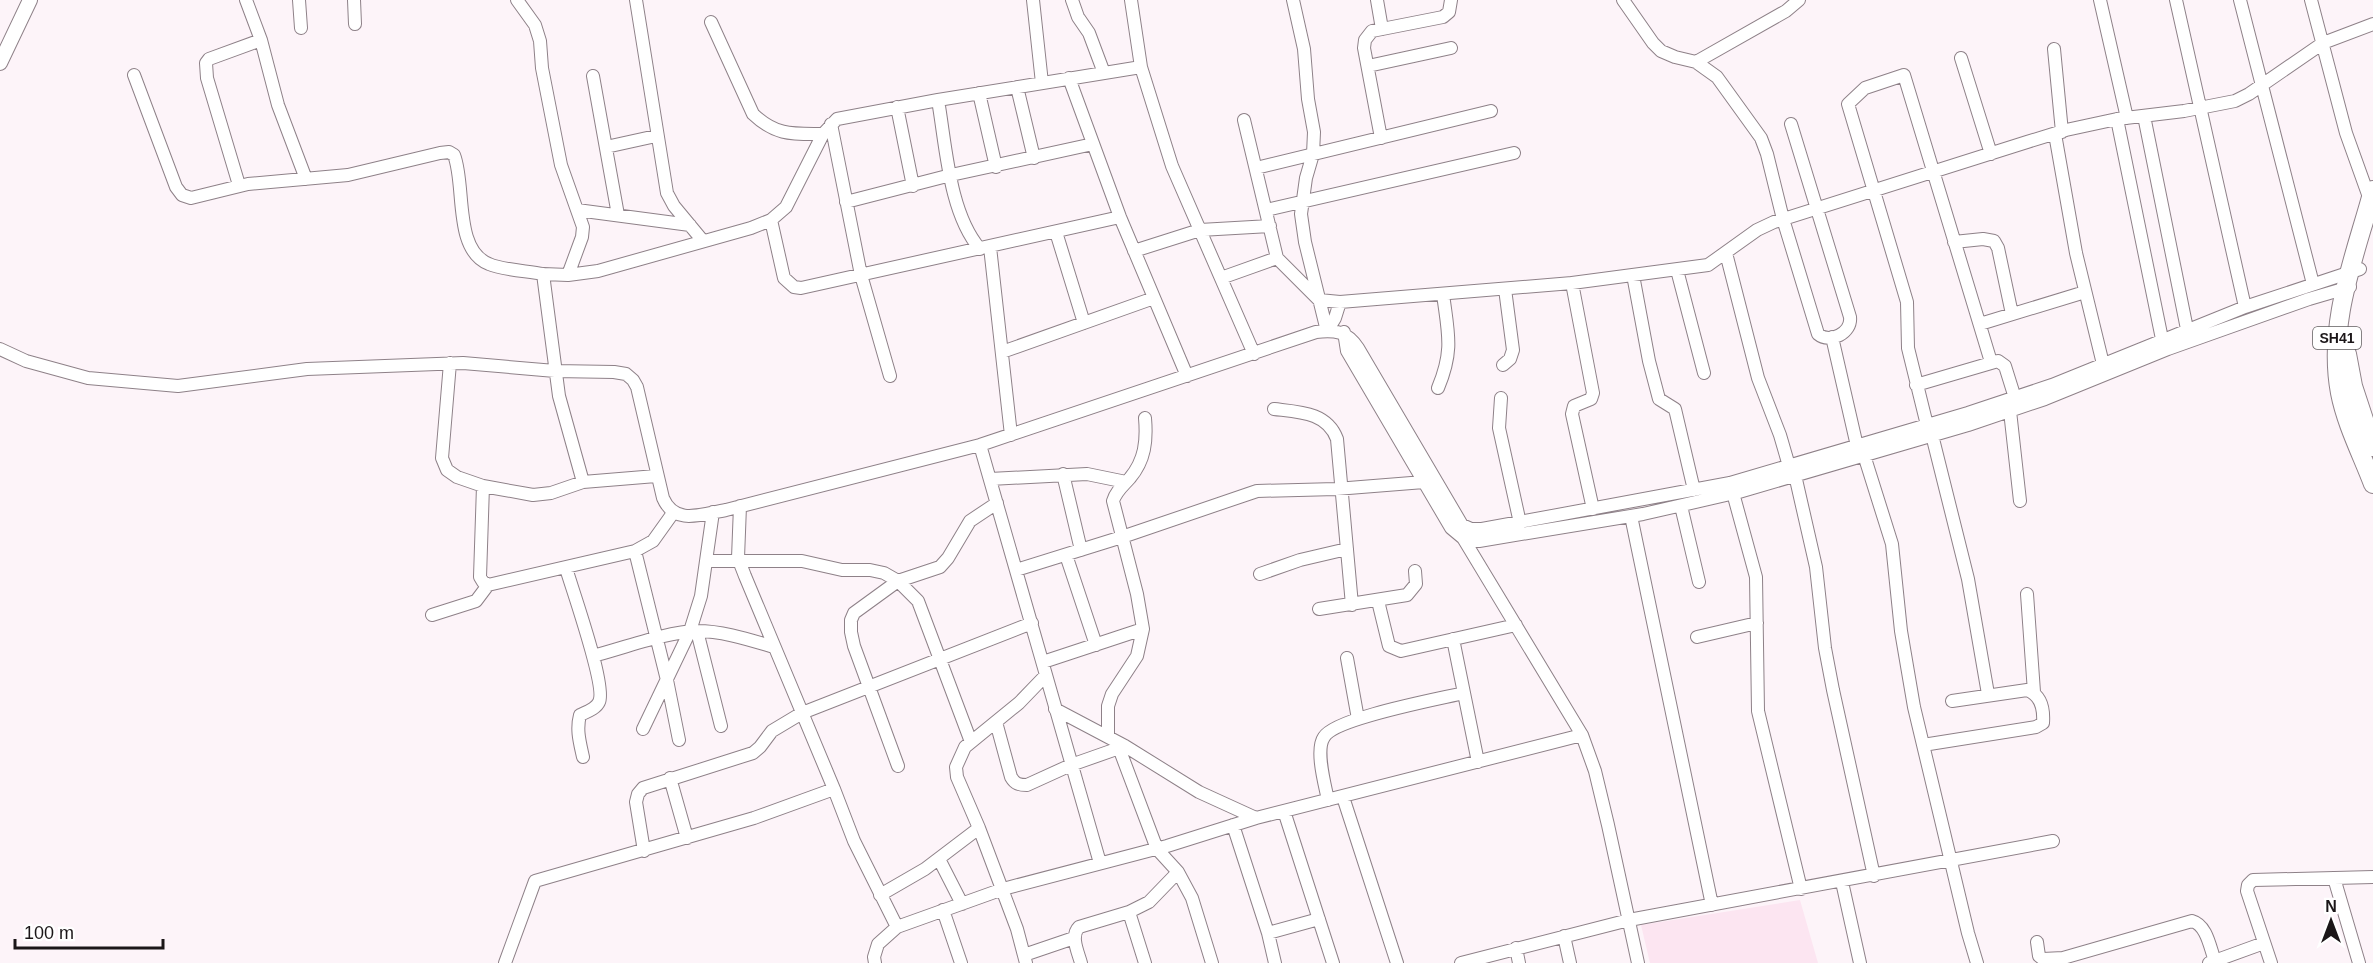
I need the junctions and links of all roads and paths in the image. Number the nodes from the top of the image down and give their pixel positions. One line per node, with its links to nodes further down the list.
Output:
1 (30, 0): 30 (street)
2 (246, 0): 24 (street)
3 (299, 0): 22 (street)
4 (354, 0): 20 (street)
5 (517, 0): 71 (street)
6 (636, 0): 51 (street)
7 (1033, 0): 37 (street)
8 (1072, 0): 33 (street)
9 (1131, 0): 32 (street)
10 (1293, 0): 56 (street)
11 (1377, 0): 23 (street)
12 (1451, 0): 23 (street)
13 (1623, 0): 29 (street)
14 (1799, 0): 29 (street)
15 (2100, 0): 46 (street)
16 (2176, 0): 43 (street)
17 (2240, 0): 38 (street)
18 (2311, 0): 25 (street)
19 (711, 22): 49 (street)
20 (356, 24)
21 (2373, 24): 25 (street)
22 (301, 28)
23 (1382, 29): 31 (street)
24 (261, 40): 63 (street); 64 (street)
25 (2323, 43): 38 (street); 67 (street)
26 (1451, 48): 31 (street)
27 (2054, 49): 50 (street)
28 (1960, 58): 57 (street)
29 (1696, 62): 75 (street)
30 (0, 63)
31 (1368, 66): 52 (street)
32 (1141, 67): 33 (street); 80 (street)
33 (1104, 73): 36 (street)
34 (134, 75): 64 (street)
35 (593, 76): 54 (street)
36 (1069, 78): 37 (street); 53 (street)
37 (1042, 83): 39 (street)
38 (2262, 85): 43 (street); 96 (street)
39 (1017, 87): 40 (street); 58 (street)
40 (979, 93): 41 (street); 59 (street)
41 (938, 100): 42 (street); 62 (street)
42 (897, 107): 49 (street); 65 (street)
43 (2201, 109): 45 (street); 103 (street)
44 (1491, 111): 52 (street)
45 (2144, 116): 46 (street); 107 (street)
46 (2122, 119): 50 (street); 111 (street)
47 (1244, 120): 60 (street)
48 (1791, 124): 70 (street)
49 (827, 129): 68 (street); 76 (street)
50 (2059, 133): 57 (street); 98 (street)
51 (656, 136): 54 (street); 78 (street)
52 (1381, 138): 56 (street)
53 (1093, 144): 58 (street); 74 (street)
54 (606, 147): 73 (street)
55 (1514, 153): 69 (street)
56 (1313, 154): 60 (street); 69 (street)
57 (1991, 154): 61 (street)
58 (1034, 158): 59 (street)
59 (996, 167): 62 (street)
60 (1256, 168): 72 (street)
61 (1932, 172): 66 (street); 66 (street); 83 (street)
62 (951, 176): 65 (street); 84 (street)
63 (306, 179): 64 (street); 89 (street)
64 (239, 185)
65 (913, 186): 68 (street)
66 (1873, 190): 70 (street); 123 (street)
67 (2372, 195): 94 (main road, SH41)
68 (846, 202): 91 (street)
69 (1301, 203): 72 (street); 101 (street)
70 (1815, 209): 75 (street); 110 (street)
71 (577, 210): 73 (street); 90 (street)
72 (1266, 210): 79 (street)
73 (618, 215): 78 (street)
74 (1120, 217): 81 (street); 85 (street)
75 (1783, 219): 86 (street); 110 (street)
76 (771, 220): 82 (street); 91 (street)
77 (2373, 224): 94 (main road, SH41)
78 (690, 225): 82 (street)
79 (1270, 226): 80 (street); 87 (street)
80 (1200, 230): 85 (street); 93 (street)
81 (1056, 232): 84 (street); 105 (street)
82 (703, 241): 90 (street)
83 (1954, 242): 104 (street); 106 (street)
84 (985, 248): 91 (street); 113 (street)
85 (1134, 251): 100 (street)
86 (1726, 253): 88 (street); 135 (street)
87 (1277, 258): 93 (street); 101 (street)
88 (1677, 270): 92 (street); 120 (street)
89 (543, 274): 90 (street); 119 (street)
90 (568, 275)
91 (861, 275): 121 (street)
92 (1633, 275): 95 (street); 145 (street)
93 (1221, 278): 114 (street)
94 (2352, 279): 96 (street); 128 (street); 133 (main road, SH41); 142 (main road, SH41)
95 (1572, 283): 97 (street); 151 (street)
96 (2313, 284): 103 (street)
97 (1505, 289): 99 (street); 118 (street)
98 (2085, 292): 104 (street); 117 (street)
99 (1443, 294): 102 (street); 124 (street)
100 (1154, 298): 105 (street); 122 (street)
101 (1319, 300): 102 (street); 108 (street)
102 (1340, 302): 108 (street)
103 (2245, 307): 107 (street)
104 (2012, 314): 106 (street)
105 (1084, 323): 113 (street)
106 (1980, 324): 115 (street)
107 (2187, 329): 111 (street)
108 (1327, 331): 109 (street); 114 (street)
109 (1344, 332): 141 (street); 155 (street)
110 (1832, 337): 134 (street)
111 (2162, 339): 117 (street)
112 (0, 349): 116 (street)
113 (1002, 352): 131 (street)
114 (1254, 354): 122 (street)
115 (1992, 362): 123 (street); 126 (street)
116 (450, 363): 119 (street); 143 (street)
117 (2103, 364): 126 (street)
118 (1503, 365)
119 (555, 371): 137 (street); 139 (street)
120 (1704, 374)
121 (890, 376)
122 (1187, 376): 131 (street)
123 (1916, 385): 130 (street)
124 (1438, 388)
125 (1501, 398): 155 (street)
126 (2015, 398): 130 (street)
127 (1274, 409): 144 (street)
128 (2010, 411): 130 (street); 147 (street)
129 (1145, 418): 140 (street)
130 (1929, 430): 134 (street); 195 (street)
131 (1011, 435): 132 (street)
132 (980, 445): 138 (street); 150 (street)
133 (2373, 447)
134 (1860, 450): 135 (street); 207 (street)
135 (1792, 470): 145 (street); 146 (street); 229 (street)
136 (1063, 474): 138 (street); 140 (street); 159 (street)
137 (656, 476): 139 (street); 153 (street)
138 (990, 480): 148 (street)
139 (584, 482): 143 (street)
140 (1126, 482): 156 (street)
141 (1424, 482): 144 (street); 157 (street)
142 (2373, 484)
143 (483, 486): 170 (street)
144 (1341, 488): 156 (street); 158 (street)
145 (1694, 490): 151 (street)
146 (1733, 493): 149 (street); 177 (street)
147 (2020, 501)
148 (997, 503): 165 (street); 168 (street)
149 (1681, 506): 154 (street); 169 (street)
150 (740, 507): 152 (street); 163 (street)
151 (1593, 509): 155 (street)
152 (713, 512): 153 (street); 162 (street)
153 (673, 513): 160 (street)
154 (1631, 516): 157 (street); 237 (street)
155 (1520, 523)
156 (1122, 537): 159 (street); 179 (street)
157 (1463, 538): 178 (street)
158 (1347, 549): 167 (street); 173 (street)
159 (1081, 550): 161 (street)
160 (635, 551): 164 (street); 182 (street)
161 (1066, 555): 165 (street); 184 (street)
162 (707, 561): 163 (street); 180 (street)
163 (740, 561): 168 (street); 185 (street)
164 (566, 568): 170 (street); 186 (street)
165 (1016, 570): 176 (street)
166 (1415, 571): 172 (street)
167 (1260, 574)
168 (898, 581): 187 (street); 192 (street)
169 (1699, 582)
170 (488, 585): 175 (street)
171 (2027, 594): 193 (street)
172 (1378, 601): 173 (street); 183 (street)
173 (1352, 605): 174 (street)
174 (1319, 609)
175 (432, 615)
176 (1032, 623): 187 (street); 189 (street)
177 (1757, 623): 181 (street); 234 (street)
178 (1516, 625): 183 (street); 203 (street)
179 (1143, 628): 184 (street); 204 (street)
180 (694, 631): 182 (street); 185 (street); 191 (street); 201 (street)
181 (1697, 637)
182 (656, 639): 186 (street); 191 (street)
183 (1454, 639): 194 (street)
184 (1096, 645): 189 (street)
185 (774, 647): 198 (street)
186 (593, 656): 209 (street)
187 (940, 658): 192 (street); 206 (street)
188 (1347, 658): 199 (street)
189 (1042, 662): 190 (street)
190 (1046, 675): 197 (street); 200 (street)
191 (667, 680): 202 (street); 205 (street)
192 (869, 687): 198 (street); 212 (street)
193 (2034, 692): 195 (street); 207 (street)
194 (1464, 693): 199 (street); 210 (street)
195 (1988, 694): 196 (street)
196 (1952, 701)
197 (1056, 709): 204 (street); 211 (street)
198 (802, 713): 213 (street); 214 (street)
199 (1358, 719): 216 (street)
200 (996, 722): 206 (street); 211 (street)
201 (721, 726)
202 (643, 729)
203 (1582, 735): 210 (street); 241 (street)
204 (1108, 737): 208 (street)
205 (679, 740)
206 (971, 742): 220 (street)
207 (1923, 745): 226 (street)
208 (1122, 747): 211 (street); 218 (street); 223 (street)
209 (583, 757)
210 (1478, 762): 215 (street)
211 (1071, 765): 227 (street)
212 (898, 766)
213 (670, 778): 221 (street); 224 (street)
214 (834, 789): 221 (street); 235 (street)
215 (1342, 796): 216 (street); 260 (street)
216 (1328, 800): 217 (street)
217 (1284, 811): 218 (street); 240 (street)
218 (1256, 818): 219 (street)
219 (1233, 825): 223 (street); 243 (street)
220 (979, 828): 225 (street); 233 (street)
221 (687, 838): 224 (street)
222 (2053, 841): 226 (street)
223 (1157, 849): 227 (street); 228 (street)
224 (644, 851): 252 (street)
225 (939, 859): 235 (street); 236 (street)
226 (1950, 860): 229 (street); 266 (street)
227 (1100, 863): 233 (street)
228 (1178, 872): 239 (street); 257 (street)
229 (1874, 876): 232 (street)
230 (2373, 877): 231 (street)
231 (2334, 878): 247 (street); 268 (street)
232 (1842, 882): 234 (street); 265 (street)
233 (1003, 889): 236 (street); 249 (street)
234 (1800, 889): 237 (street)
235 (880, 895): 242 (street)
236 (962, 904): 238 (street)
237 (1713, 905): 241 (street)
238 (943, 910): 242 (street); 254 (street)
239 (1129, 912): 245 (street); 256 (street)
240 (1319, 919): 243 (street); 259 (street)
241 (1629, 920): 244 (street); 264 (street)
242 (897, 927): 253 (street)
243 (1268, 933): 258 (street)
244 (1564, 936): 248 (street); 263 (street)
245 (1074, 938): 249 (street); 255 (street)
246 (2037, 942): 250 (street)
247 (2264, 943): 251 (street); 267 (street)
248 (1516, 948): 261 (street); 262 (street)
249 (1025, 959)
250 (2064, 960): 251 (street)
251 (2211, 962)
252 (505, 963)
253 (875, 963)
254 (961, 963)
255 (1081, 963)
256 (1145, 963)
257 (1212, 963)
258 (1275, 963)
259 (1333, 963)
260 (1397, 963)
261 (1464, 963)
262 (1519, 963)
263 (1570, 963)
264 (1638, 963)
265 (1860, 963)
266 (1977, 963)
267 (2271, 963)
268 (2359, 963)

